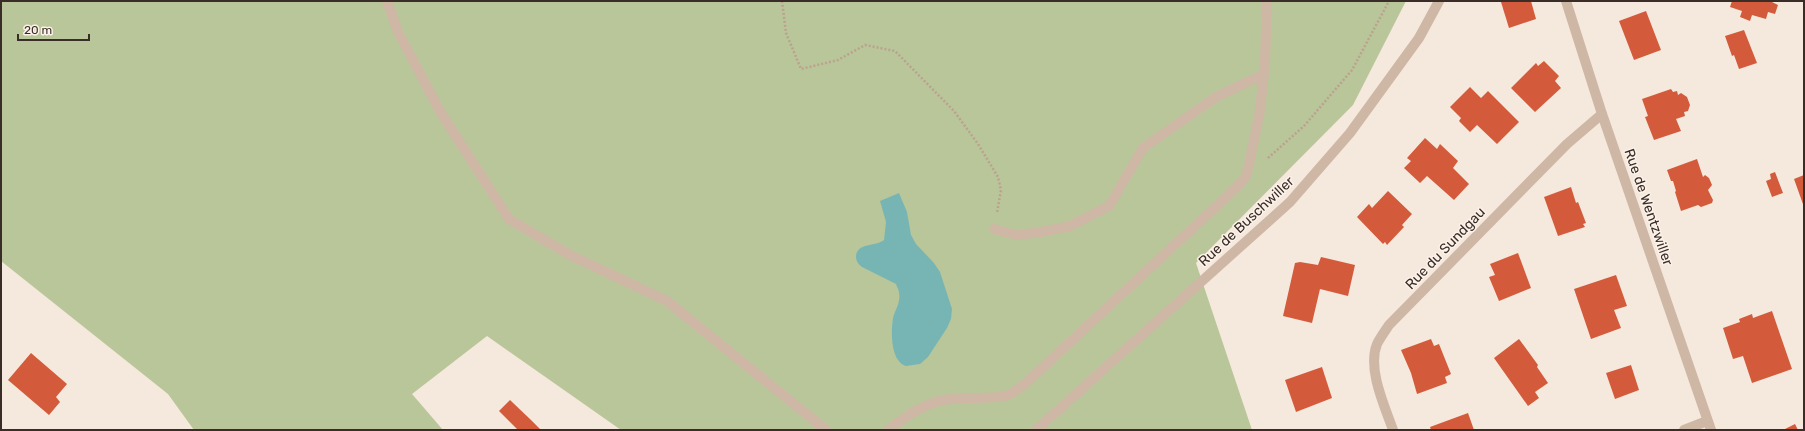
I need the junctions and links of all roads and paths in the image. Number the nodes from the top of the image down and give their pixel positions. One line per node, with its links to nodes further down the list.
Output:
1 (387, 1): 12 (street)
2 (782, 1): 10 (path)
3 (1267, 1): 7 (street)
4 (1389, 1): 9 (path)
5 (1439, 1): 14 (street, Rue de Buschwiller)
6 (1566, 1): 8 (street, Rue de Wentzwiller)
7 (1264, 74): 9 (street); 10 (street)
8 (1602, 114): 11 (street, Rue de Wentzwiller); 15 (street, Rue du Sundgau)
9 (1245, 178): 13 (street)
10 (994, 229)
11 (1709, 426): 16 (street, Rue de Wentzwiller)
12 (826, 430)
13 (888, 430)
14 (1036, 430)
15 (1393, 430)
16 (1684, 430)

